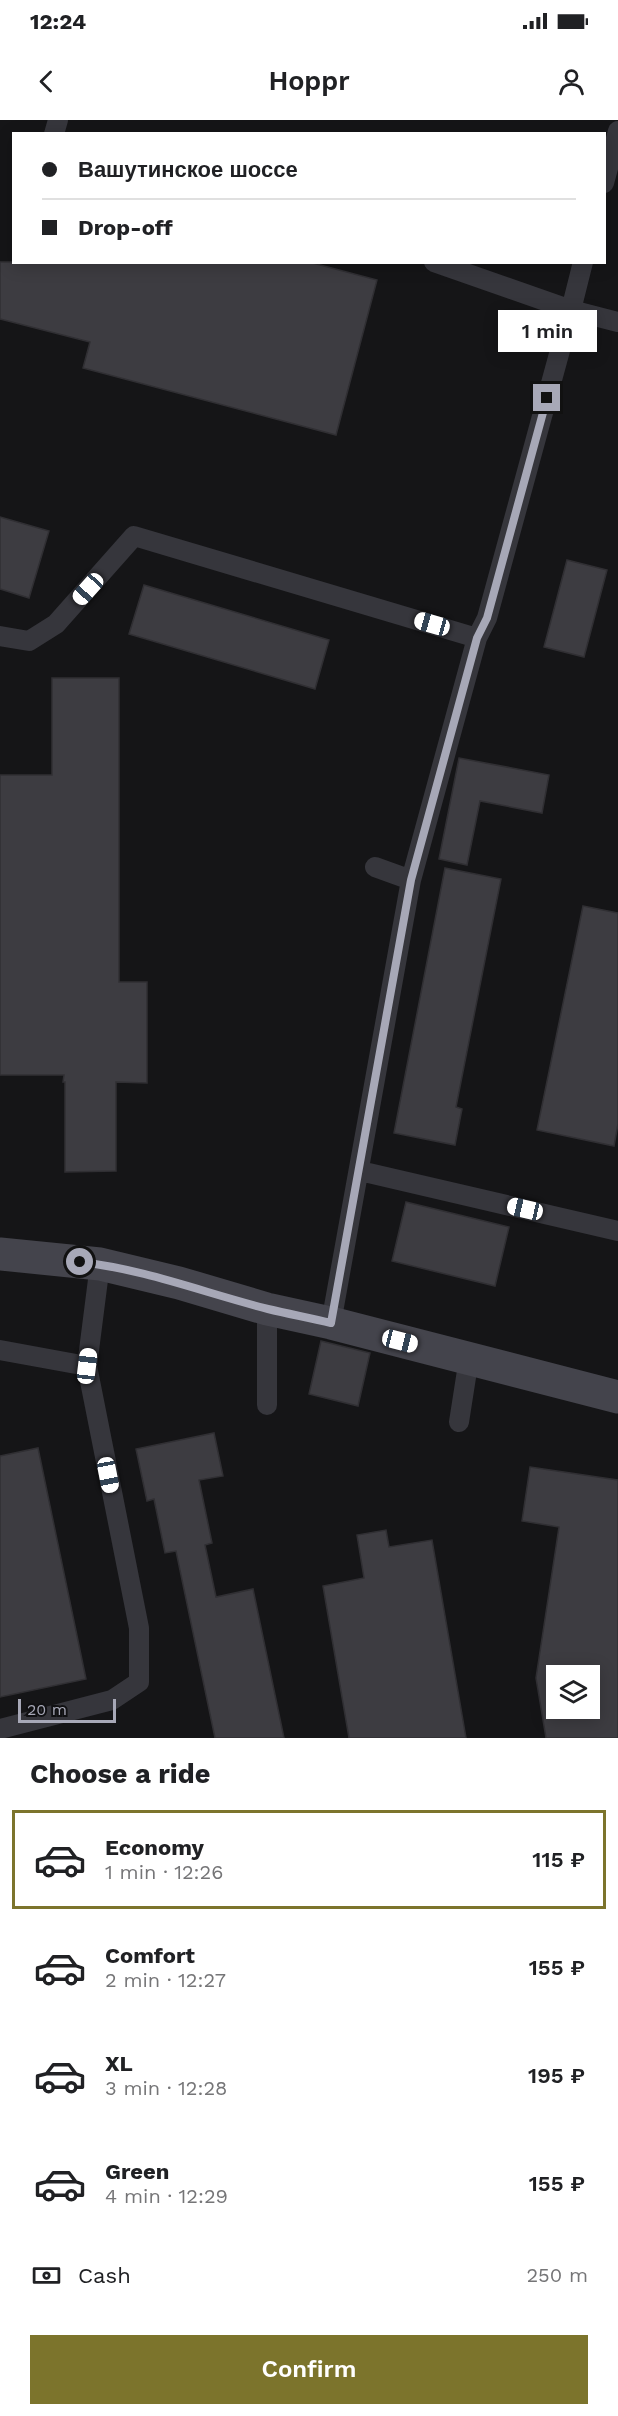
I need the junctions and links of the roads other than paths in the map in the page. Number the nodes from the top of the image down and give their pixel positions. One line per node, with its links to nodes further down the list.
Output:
1 (618, 131): 2 (lane)
2 (606, 176)
3 (440, 264): 5 (lane)
4 (582, 264): 5 (lane)
5 (571, 310): 6 (lane); 8 (lane)
6 (618, 322)
7 (0, 636): 8 (lane)
8 (477, 638): 10 (lane)
9 (375, 867): 10 (lane)
10 (411, 880): 11 (lane)
11 (360, 1171): 12 (lane); 16 (lane)
12 (618, 1231)
13 (0, 1254): 14 (street)
14 (100, 1264): 15 (street); 19 (lane)
15 (267, 1309): 16 (street); 21 (lane)
16 (331, 1323): 18 (street)
17 (0, 1350): 19 (lane)
18 (469, 1358): 20 (street); 22 (lane)
19 (87, 1366): 23 (lane)
20 (618, 1397)
21 (267, 1405)
22 (459, 1422)
23 (0, 1729)

